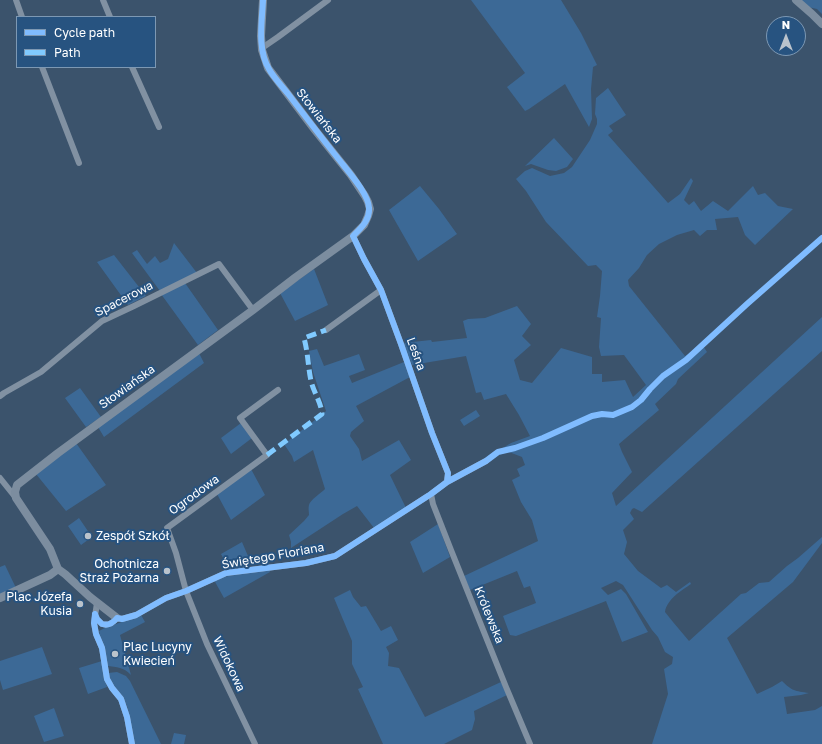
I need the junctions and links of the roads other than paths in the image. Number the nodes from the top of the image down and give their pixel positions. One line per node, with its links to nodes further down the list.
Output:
1 (16, 0): 6 (street)
2 (103, 0): 7 (street)
3 (263, 0): 9 (street, Słowiańska)
4 (328, 0): 9 (street)
5 (796, 0): 8 (street)
6 (22, 16)
7 (110, 16)
8 (822, 24)
9 (262, 48): 14 (street, Słowiańska)
10 (42, 68): 13 (street)
11 (132, 68): 12 (street)
12 (159, 127)
13 (79, 163)
14 (354, 236): 15 (street, Leśna); 16 (street, Słowiańska)
15 (381, 290): 17 (street); 22 (street, Leśna)
16 (253, 310): 19 (street, Spacerowa); 24 (street, Słowiańska)
17 (326, 330)
18 (278, 390): 26 (street, Ogrodowa)
19 (0, 396)
20 (486, 461): 22 (street, Świętego Floriana)
21 (0, 478): 24 (street)
22 (447, 482): 23 (street, Świętego Floriana)
23 (431, 494): 26 (street, Świętego Floriana); 35 (street, Królewska)
24 (16, 498): 25 (street)
25 (58, 569): 27 (street); 28 (street)
26 (186, 591): 30 (street, Świętego Floriana); 34 (street, Widokowa)
27 (0, 598)
28 (97, 603): 29 (street); 30 (street)
29 (95, 614): 31 (street); 32 (street)
30 (117, 618): 31 (street)
31 (108, 625): 32 (street)
32 (96, 631): 33 (street)
33 (132, 744)
34 (255, 744)
35 (530, 744)

